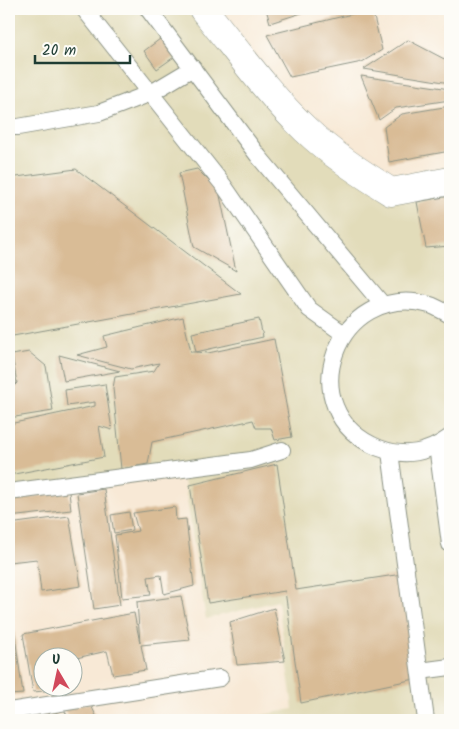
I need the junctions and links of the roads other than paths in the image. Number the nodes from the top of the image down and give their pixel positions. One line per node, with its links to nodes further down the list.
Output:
1 (84, 9): 5 (lane)
2 (148, 9): 4 (lane)
3 (203, 9): 7 (street)
4 (193, 68): 5 (lane); 8 (lane)
5 (151, 93): 6 (lane); 10 (lane)
6 (9, 127)
7 (450, 181)
8 (383, 305): 9 (lane); 10 (lane)
9 (450, 315)
10 (344, 334): 13 (lane)
11 (444, 441): 13 (lane); 15 (lane)
12 (282, 450): 14 (lane)
13 (390, 452): 17 (lane)
14 (9, 492)
15 (450, 544)
16 (450, 667): 17 (lane)
17 (420, 671): 20 (lane)
18 (220, 678): 19 (lane)
19 (9, 711)
20 (426, 720)

